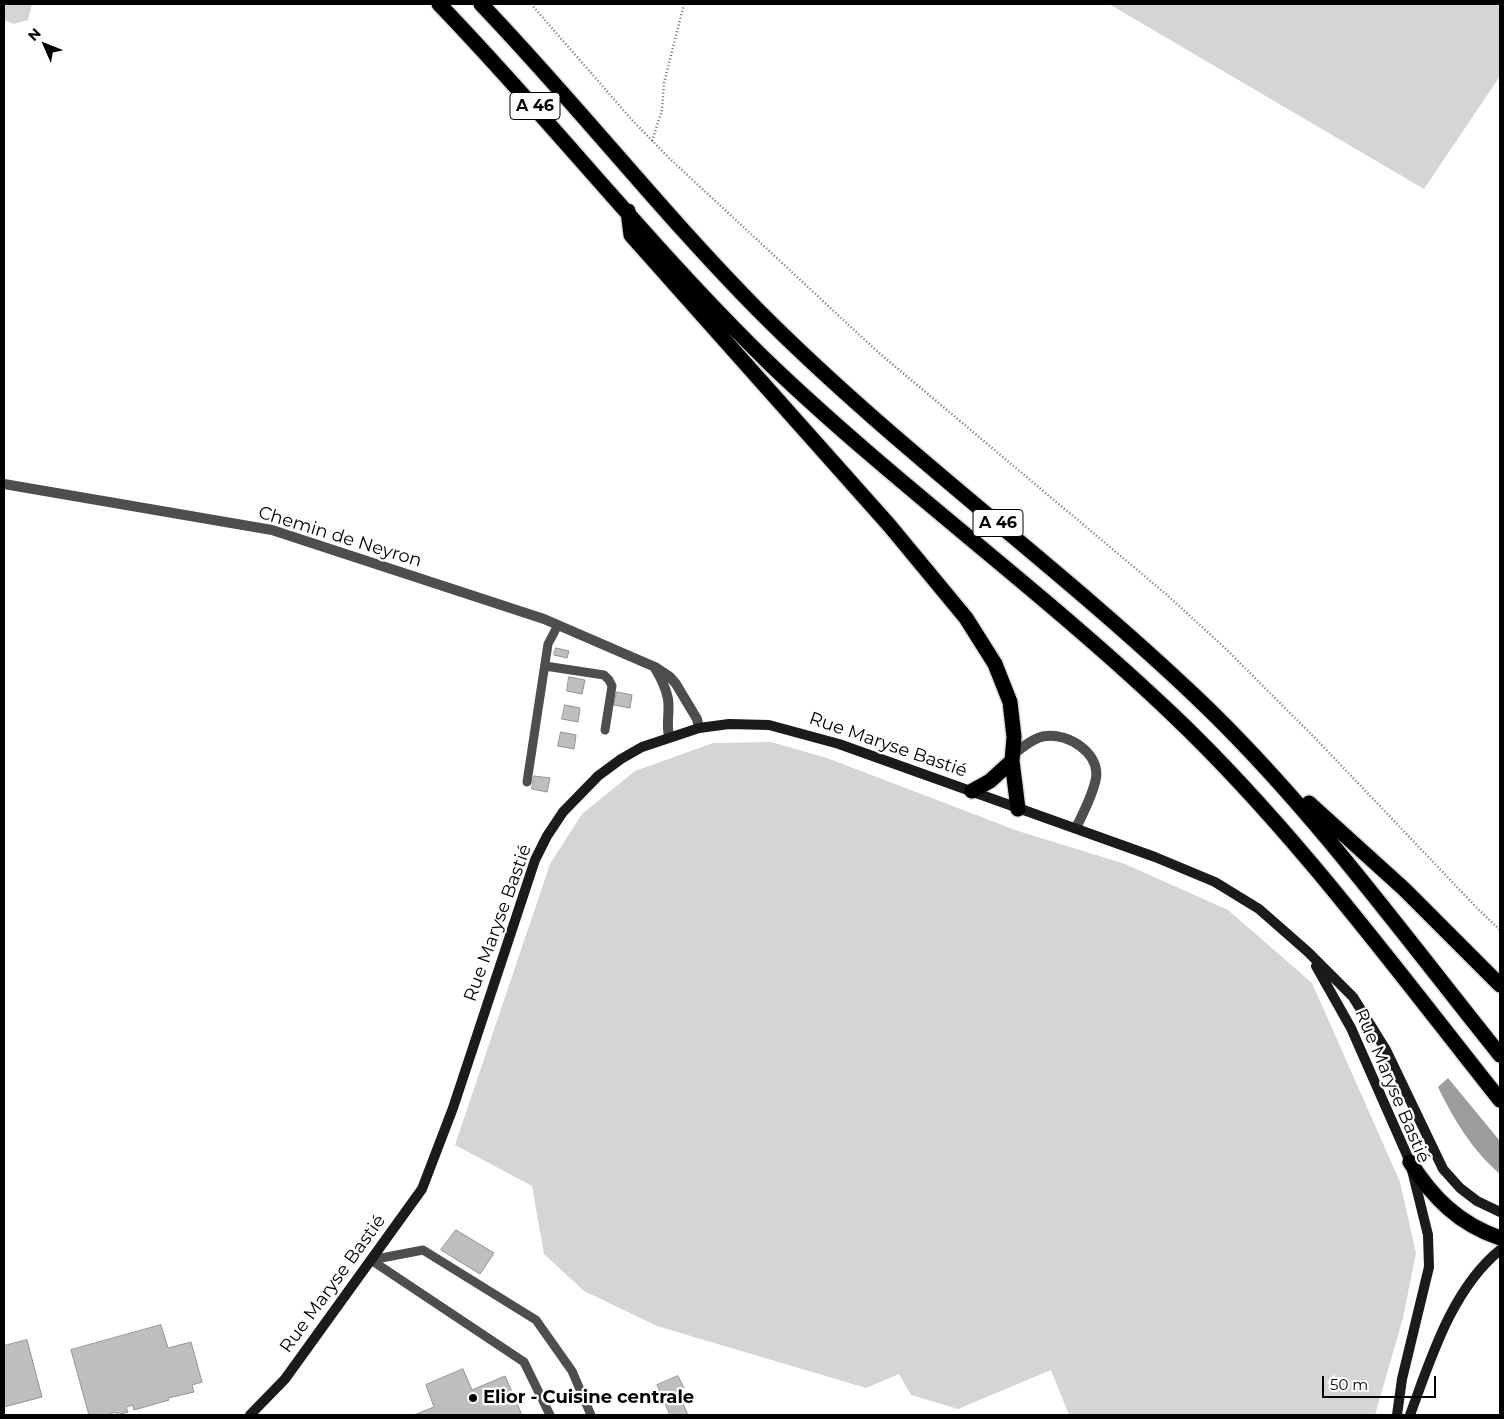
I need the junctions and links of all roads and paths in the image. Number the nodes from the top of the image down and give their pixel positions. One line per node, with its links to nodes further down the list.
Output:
1 (439, 4): 6 (highway, A 46)
2 (481, 4): 14 (highway, A 46)
3 (531, 4): 5 (path)
4 (684, 4): 5 (path)
5 (652, 141): 20 (path)
6 (628, 211): 15 (highway); 24 (highway, A 46)
7 (4, 484): 8 (street, Chemin de Neyron)
8 (558, 624): 9 (lane); 10 (street, Chemin de Neyron)
9 (544, 666): 12 (lane); 16 (lane)
10 (655, 668): 11 (street, Chemin de Neyron); 13 (street)
11 (699, 728): 13 (main road, Rue Maryse Bastié); 17 (main road, Rue Maryse Bastié)
12 (605, 730)
13 (669, 736): 29 (main road, Rue Maryse Bastié)
14 (1251, 751): 22 (highway); 23 (highway, A 46)
15 (1012, 758): 17 (highway); 18 (highway); 19 (street)
16 (527, 782)
17 (972, 791): 18 (main road, Rue Maryse Bastié)
18 (1018, 810): 19 (main road, Rue Maryse Bastié)
19 (1076, 828): 21 (main road, Rue Maryse Bastié)
20 (1500, 930)
21 (1308, 952): 25 (main road, Rue Maryse Bastié); 26 (main road, Rue Maryse Bastié)
22 (1500, 985)
23 (1500, 1055)
24 (1500, 1100)
25 (1410, 1162): 27 (highway); 33 (main road, Rue Maryse Bastié)
26 (1500, 1212)
27 (1500, 1238)
28 (1497, 1252): 34 (main road)
29 (370, 1260): 30 (main road, Rue Maryse Bastié); 31 (lane); 32 (lane)
30 (250, 1415)
31 (550, 1415)
32 (591, 1415)
33 (1397, 1415)
34 (1410, 1415)

